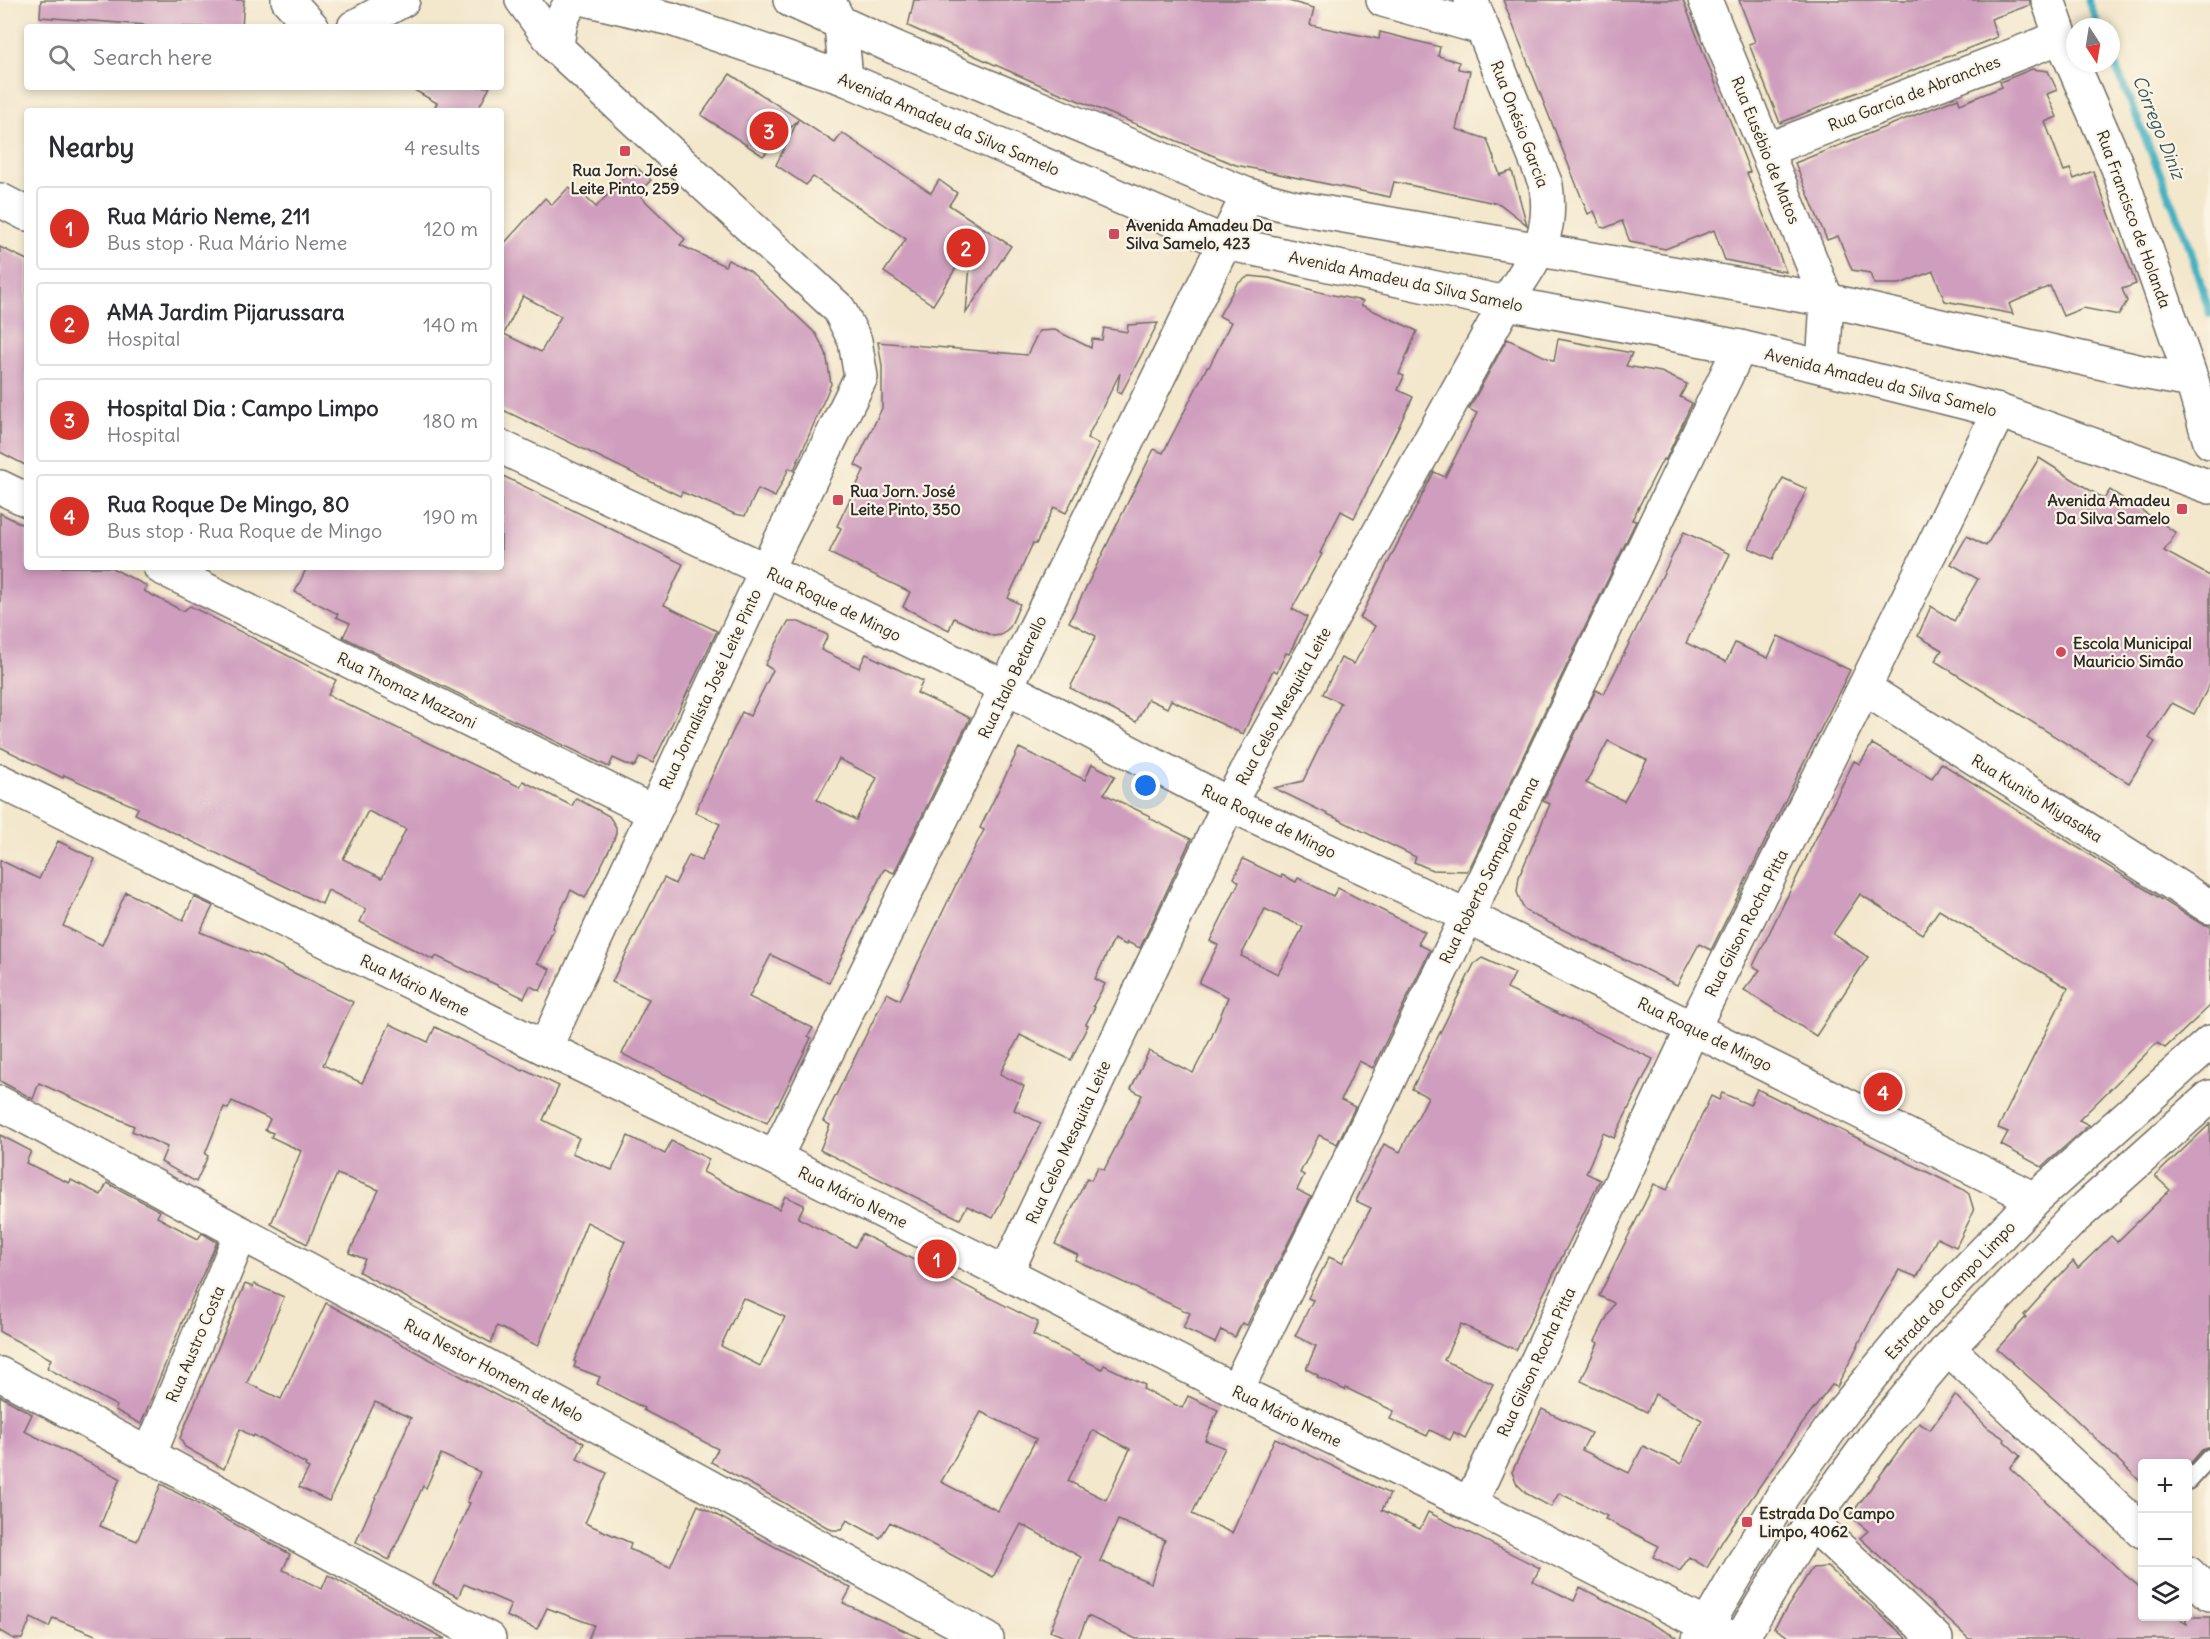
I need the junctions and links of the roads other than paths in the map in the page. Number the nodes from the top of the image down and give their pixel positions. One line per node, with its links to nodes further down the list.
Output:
1 (288, 0): 12 (street)
2 (403, 0): 13 (street)
3 (522, 0): 15 (street, Rua Jornalista José Leite Pinto)
4 (574, 0): 15 (street)
5 (589, 0): 16 (street, Avenida Amadeu da Silva Samelo)
6 (790, 0): 10 (street)
7 (1383, 0): 11 (street)
8 (1705, 0): 17 (street, Rua Eusébio de Matos)
9 (2048, 0): 14 (street, Rua Francisco de Holanda)
10 (835, 12): 16 (street); 18 (street)
11 (1477, 14): 22 (street, Rua Onésio Garcia)
12 (309, 24)
13 (359, 24)
14 (2061, 37): 17 (street, Rua Garcia de Abranches); 27 (street, Rua Francisco de Holanda)
15 (557, 48): 35 (street, Rua Jornalista José Leite Pinto)
16 (846, 79): 21 (street, Avenida Amadeu da Silva Samelo)
17 (1766, 150): 23 (street, Rua Eusébio de Matos)
18 (1248, 195): 21 (street, Rua Italo Betarello); 22 (street)
19 (0, 200): 20 (street)
20 (24, 212)
21 (1226, 243): 24 (street, Avenida Amadeu da Silva Samelo); 36 (street, Rua Italo Betarello)
22 (1540, 251): 23 (street); 24 (street, Rua Celso Mesquita Leite)
23 (1827, 300): 26 (street); 27 (street)
24 (1506, 303): 25 (street, Avenida Amadeu da Silva Samelo); 39 (street, Rua Celso Mesquita Leite)
25 (1740, 347): 26 (street, Avenida Amadeu da Silva Samelo); 42 (street, Rua Roberto Sampaio Penna)
26 (1823, 367): 28 (street, Avenida Amadeu da Silva Samelo)
27 (2192, 381): 29 (street, Rua Francisco de Holanda)
28 (1999, 411): 32 (street, Avenida Amadeu da Silva Samelo); 37 (street, Rua Gilson Rocha Pitta)
29 (2210, 442)
30 (504, 448): 35 (street, Rua Roque de Mingo)
31 (0, 487): 33 (street)
32 (2210, 487)
33 (24, 499)
34 (166, 570): 40 (street, Rua Thomaz Mazzoni)
35 (766, 570): 36 (street, Rua Roque de Mingo); 40 (street, Rua Jornalista José Leite Pinto)
36 (1007, 688): 39 (street, Rua Roque de Mingo); 48 (street, Rua Italo Betarello)
37 (1864, 688): 41 (street, Rua Kunito Miyasaka); 43 (street, Rua Gilson Rocha Pitta)
38 (0, 781): 45 (street, Rua Mário Neme)
39 (1229, 804): 42 (street, Rua Roque de Mingo); 51 (street, Rua Celso Mesquita Leite)
40 (653, 812): 45 (street, Rua Jornalista José Leite Pinto)
41 (2210, 907)
42 (1467, 916): 43 (street, Rua Roque de Mingo); 54 (street, Rua Roberto Sampaio Penna)
43 (1693, 1028): 49 (street, Rua Roque de Mingo); 58 (street, Rua Gilson Rocha Pitta)
44 (2210, 1042): 49 (street, Estrada do Campo Limpo)
45 (544, 1048): 48 (street, Rua Mário Neme)
46 (2210, 1097): 52 (street)
47 (0, 1102): 50 (street, Rua Nestor Homem de Melo)
48 (775, 1158): 51 (street, Rua Mário Neme)
49 (2035, 1199): 63 (street, Estrada do Campo Limpo)
50 (241, 1233): 55 (street, Rua Austro Costa); 65 (street, Rua Nestor Homem de Melo)
51 (1006, 1273): 54 (street, Rua Mário Neme)
52 (1948, 1348): 59 (street); 60 (street)
53 (0, 1374): 55 (street)
54 (1236, 1391): 58 (street, Rua Mário Neme)
55 (149, 1456): 64 (street)
56 (2210, 1457): 57 (lane)
57 (2192, 1476)
58 (1470, 1504): 63 (street, Rua Mário Neme)
59 (1810, 1522): 66 (street); 67 (street)
60 (2138, 1526)
61 (2192, 1578): 62 (street)
62 (2210, 1594)
63 (1713, 1634)
64 (489, 1639)
65 (987, 1639)
66 (1741, 1639)
67 (1936, 1639)

